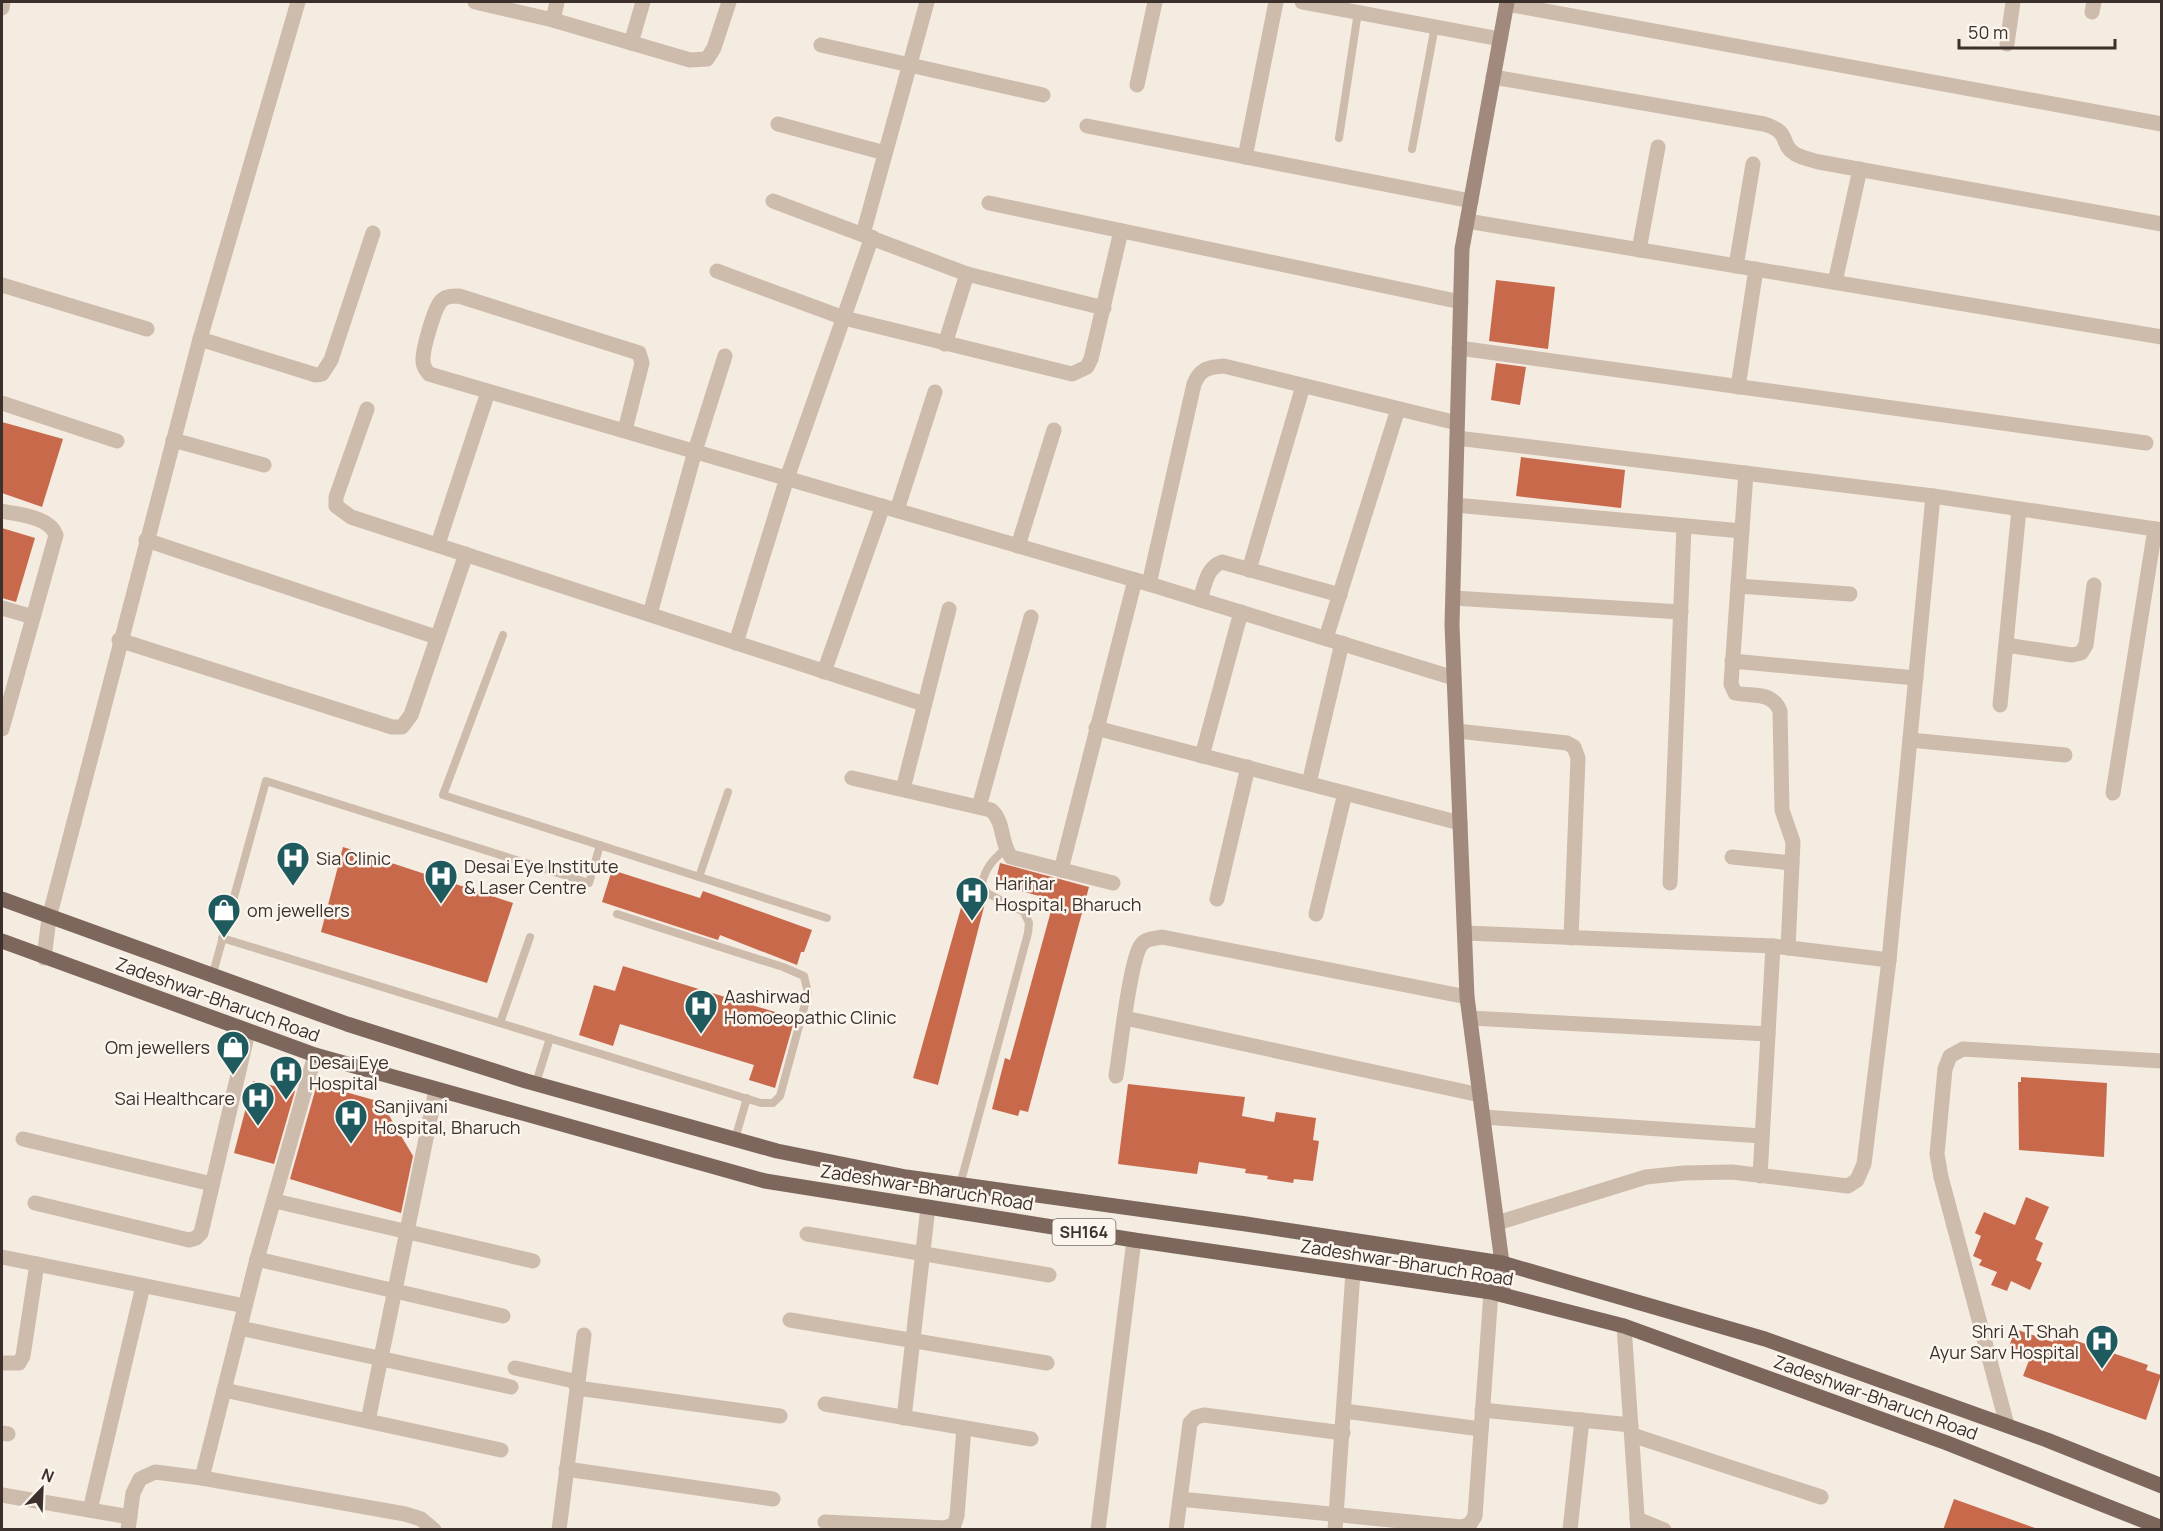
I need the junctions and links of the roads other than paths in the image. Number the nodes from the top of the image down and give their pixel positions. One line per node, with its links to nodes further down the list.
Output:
1 (3, 2): 13 (street)
2 (298, 2): 55 (street)
3 (474, 2): 15 (street)
4 (557, 2): 15 (street)
5 (644, 2): 18 (street)
6 (729, 2): 18 (street)
7 (927, 2): 21 (street)
8 (1155, 2): 23 (street)
9 (1276, 2): 32 (street)
10 (1302, 2): 14 (street)
11 (2013, 2): 19 (street)
12 (1507, 3): 17 (main road); 26 (street)
13 (2, 8)
14 (1358, 12): 16 (street); 28 (lane)
15 (553, 20): 18 (street)
16 (1435, 26): 17 (street); 30 (lane)
17 (1500, 39): 22 (main road)
18 (631, 43)
19 (2007, 44)
20 (821, 45): 21 (street)
21 (909, 65): 24 (street); 31 (street)
22 (1493, 77): 34 (street); 36 (main road)
23 (1137, 85)
24 (1042, 95)
25 (778, 124): 31 (street)
26 (2162, 124)
27 (1087, 126): 32 (street)
28 (1339, 138)
29 (1658, 147): 43 (street)
30 (1412, 149)
31 (885, 153): 42 (street)
32 (1245, 157): 36 (street)
33 (1752, 164): 44 (street)
34 (1860, 169): 39 (street); 48 (street)
35 (773, 201): 42 (street)
36 (1471, 201): 38 (main road)
37 (989, 203): 40 (street)
38 (1467, 222): 43 (street); 50 (main road)
39 (2162, 225)
40 (1121, 231): 50 (street); 51 (street)
41 (373, 233): 55 (street)
42 (867, 236): 47 (street); 52 (street)
43 (1639, 250): 44 (street)
44 (1736, 266): 45 (street)
45 (1756, 269): 48 (street); 60 (street)
46 (717, 271): 52 (street)
47 (967, 274): 51 (street); 56 (street)
48 (1835, 282): 54 (street)
49 (2, 285): 53 (street)
50 (1461, 302): 57 (main road)
51 (1104, 308): 56 (street)
52 (844, 318): 56 (street); 75 (street)
53 (147, 329)
54 (2162, 337)
55 (200, 339): 69 (street)
56 (945, 344)
57 (1459, 348): 60 (street); 68 (main road)
58 (725, 356): 72 (street)
59 (1303, 386): 65 (street); 88 (street); 89 (street)
60 (1737, 387): 71 (street)
61 (488, 392): 66 (street); 66 (street); 85 (street)
62 (934, 392): 78 (street)
63 (2, 403): 70 (street)
64 (367, 409): 85 (street)
65 (1398, 409): 68 (street); 93 (street)
66 (625, 430): 72 (street)
67 (1054, 430): 86 (street)
68 (1457, 431): 74 (street); 77 (main road)
69 (173, 440): 73 (street); 84 (street)
70 (117, 441)
71 (2146, 443)
72 (695, 451): 75 (street); 100 (street)
73 (264, 465)
74 (1746, 473): 76 (street); 83 (street)
75 (787, 478): 78 (street); 107 (street)
76 (1933, 496): 79 (street); 113 (street)
77 (1455, 504): 81 (street); 94 (main road)
78 (890, 508): 86 (street); 111 (street)
79 (2019, 509): 82 (street); 109 (street)
80 (2, 511): 101 (street)
81 (1684, 526): 83 (street); 99 (street)
82 (2158, 529): 129 (street)
83 (1742, 531): 91 (street)
84 (146, 540): 104 (street); 106 (street)
85 (438, 544): 87 (street)
86 (1018, 546): 89 (street)
87 (466, 554): 100 (street); 104 (street)
88 (1248, 570): 93 (street); 95 (street)
89 (1142, 582): 95 (street); 117 (street)
90 (2094, 585): 109 (street)
91 (1738, 586): 92 (street); 110 (street)
92 (1850, 594)
93 (1340, 595): 105 (street)
94 (1453, 598): 99 (street); 112 (main road)
95 (1200, 600): 98 (street)
96 (2, 608): 101 (street)
97 (949, 609): 114 (street)
98 (1241, 612): 105 (street); 122 (street)
99 (1681, 612): 139 (street)
100 (650, 614): 107 (street)
101 (33, 617): 115 (street)
102 (1031, 617): 130 (street)
103 (503, 635): 132 (lane)
104 (436, 637): 106 (street)
105 (1326, 639): 108 (street)
106 (120, 640): 144 (street)
107 (736, 643): 111 (street)
108 (1342, 643): 112 (street); 125 (street)
109 (2006, 645): 116 (street)
110 (1732, 661): 113 (street); 135 (street)
111 (824, 672): 114 (street)
112 (1454, 678): 119 (main road)
113 (1916, 678): 120 (street)
114 (924, 704): 126 (street)
115 (5, 705): 118 (street)
116 (2000, 705)
117 (1096, 728): 122 (street); 136 (street)
118 (2, 729)
119 (1457, 731): 131 (main road); 149 (street)
120 (1910, 740): 121 (street); 153 (street)
121 (2065, 755)
122 (1202, 756): 123 (street)
123 (1248, 767): 125 (street); 141 (street)
124 (852, 778): 126 (street)
125 (1309, 783): 128 (street)
126 (903, 789): 130 (street)
127 (728, 792): 137 (lane)
128 (1345, 793): 131 (street); 143 (street)
129 (2113, 793)
130 (979, 807): 133 (street)
131 (1460, 823): 146 (main road)
132 (600, 845): 137 (lane); 148 (lane)
133 (1005, 849): 136 (street); 175 (lane)
134 (1732, 857): 135 (street)
135 (1792, 863): 151 (street)
136 (1061, 870): 138 (street)
137 (699, 877): 145 (lane)
138 (1113, 883)
139 (1670, 883)
140 (2, 899): 144 (main road, Zadeshwar-Bharuch Road / SH164)
141 (1217, 899)
142 (617, 914): 168 (lane)
143 (1316, 914)
144 (49, 918): 152 (street); 154 (main road, Zadeshwar-Bharuch Road / SH164)
145 (827, 918)
146 (1465, 933): 149 (street); 155 (main road)
147 (530, 937): 158 (lane)
148 (222, 938): 154 (lane); 158 (lane)
149 (1571, 938): 151 (street)
150 (2, 941): 152 (main road, Zadeshwar-Bharuch Road / SH164)
151 (1780, 947): 153 (street); 160 (street)
152 (44, 958): 159 (main road, Zadeshwar-Bharuch Road / SH164)
153 (1890, 960): 173 (street)
154 (212, 977): 165 (main road, Zadeshwar-Bharuch Road / SH164)
155 (1467, 998): 156 (street); 157 (main road)
156 (1125, 1018): 164 (street); 167 (street)
157 (1470, 1018): 160 (street); 167 (main road)
158 (500, 1023): 161 (lane)
159 (248, 1032): 162 (main road, Zadeshwar-Bharuch Road / SH164); 174 (street)
160 (1768, 1034): 170 (street)
161 (550, 1038): 165 (lane); 168 (lane)
162 (315, 1055): 166 (main road, Zadeshwar-Bharuch Road / SH164); 176 (street)
163 (2162, 1061): 215 (street)
164 (1116, 1076)
165 (536, 1083): 172 (main road, Zadeshwar-Bharuch Road / SH164)
166 (436, 1090): 178 (main road, Zadeshwar-Bharuch Road / SH164); 180 (street)
167 (1480, 1095): 169 (main road)
168 (747, 1098): 172 (lane)
169 (1483, 1117): 170 (street); 179 (main road)
170 (1762, 1136): 173 (street)
171 (23, 1139): 174 (street)
172 (735, 1139): 175 (main road, Zadeshwar-Bharuch Road / SH164)
173 (1760, 1176): 179 (street)
174 (212, 1184): 177 (street)
175 (960, 1185): 187 (main road, Zadeshwar-Bharuch Road / SH164)
176 (275, 1201): 180 (street); 185 (street)
177 (36, 1203)
178 (928, 1207): 182 (main road, Zadeshwar-Bharuch Road / SH164); 183 (street)
179 (1497, 1223): 187 (main road)
180 (406, 1232): 186 (street); 192 (street)
181 (807, 1234): 183 (street)
182 (1134, 1240): 189 (main road, Zadeshwar-Bharuch Road / SH164); 239 (street)
183 (922, 1254): 190 (street); 200 (street)
184 (2, 1257): 188 (street)
185 (257, 1259): 192 (street); 194 (street)
186 (533, 1261)
187 (1502, 1263): 193 (main road); 215 (main road, Zadeshwar-Bharuch Road / SH164)
188 (37, 1264): 191 (street); 202 (street)
189 (1353, 1272): 193 (main road, Zadeshwar-Bharuch Road / SH164); 210 (street)
190 (1049, 1275)
191 (143, 1286): 194 (street); 229 (street)
192 (394, 1293): 195 (street); 201 (street)
193 (1497, 1294): 197 (main road, Zadeshwar-Bharuch Road / SH164); 209 (street)
194 (245, 1306): 198 (street)
195 (503, 1316)
196 (790, 1320): 200 (street)
197 (1624, 1326): 218 (street); 236 (main road, Zadeshwar-Bharuch Road / SH164)
198 (240, 1328): 201 (street); 207 (street)
199 (584, 1335): 206 (street)
200 (912, 1340): 203 (street); 212 (street)
201 (380, 1359): 205 (street); 214 (street)
202 (2, 1363)
203 (1047, 1363)
204 (515, 1368): 206 (street)
205 (511, 1387)
206 (577, 1388): 211 (street); 222 (street)
207 (224, 1390): 214 (street); 223 (street)
208 (825, 1404): 212 (street)
209 (1482, 1410): 213 (street); 217 (street)
210 (1344, 1411): 217 (street); 219 (street)
211 (780, 1416)
212 (904, 1418): 216 (street)
213 (1582, 1420): 218 (street); 242 (street)
214 (368, 1421): 221 (street)
215 (2007, 1425): 224 (main road, Zadeshwar-Bharuch Road / SH164)
216 (964, 1428): 220 (street); 235 (street)
217 (1481, 1429): 234 (street)
218 (1631, 1430): 226 (street); 233 (street)
219 (1343, 1433): 228 (street); 230 (street)
220 (1031, 1440)
221 (501, 1450)
222 (567, 1469): 227 (street); 238 (street)
223 (202, 1478): 232 (street); 237 (street)
224 (2162, 1486)
225 (2, 1495): 229 (street)
226 (1821, 1497)
227 (773, 1499)
228 (1180, 1499): 230 (street); 240 (street)
229 (90, 1510): 232 (street)
230 (1336, 1513): 234 (street); 241 (street)
231 (825, 1522): 235 (street)
232 (129, 1523)
233 (1637, 1524): 243 (street)
234 (1445, 1527)
235 (896, 1528)
236 (2162, 1528)
237 (434, 1530)
238 (559, 1530)
239 (1098, 1530)
240 (1176, 1530)
241 (1335, 1530)
242 (1570, 1530)
243 (1664, 1530)

